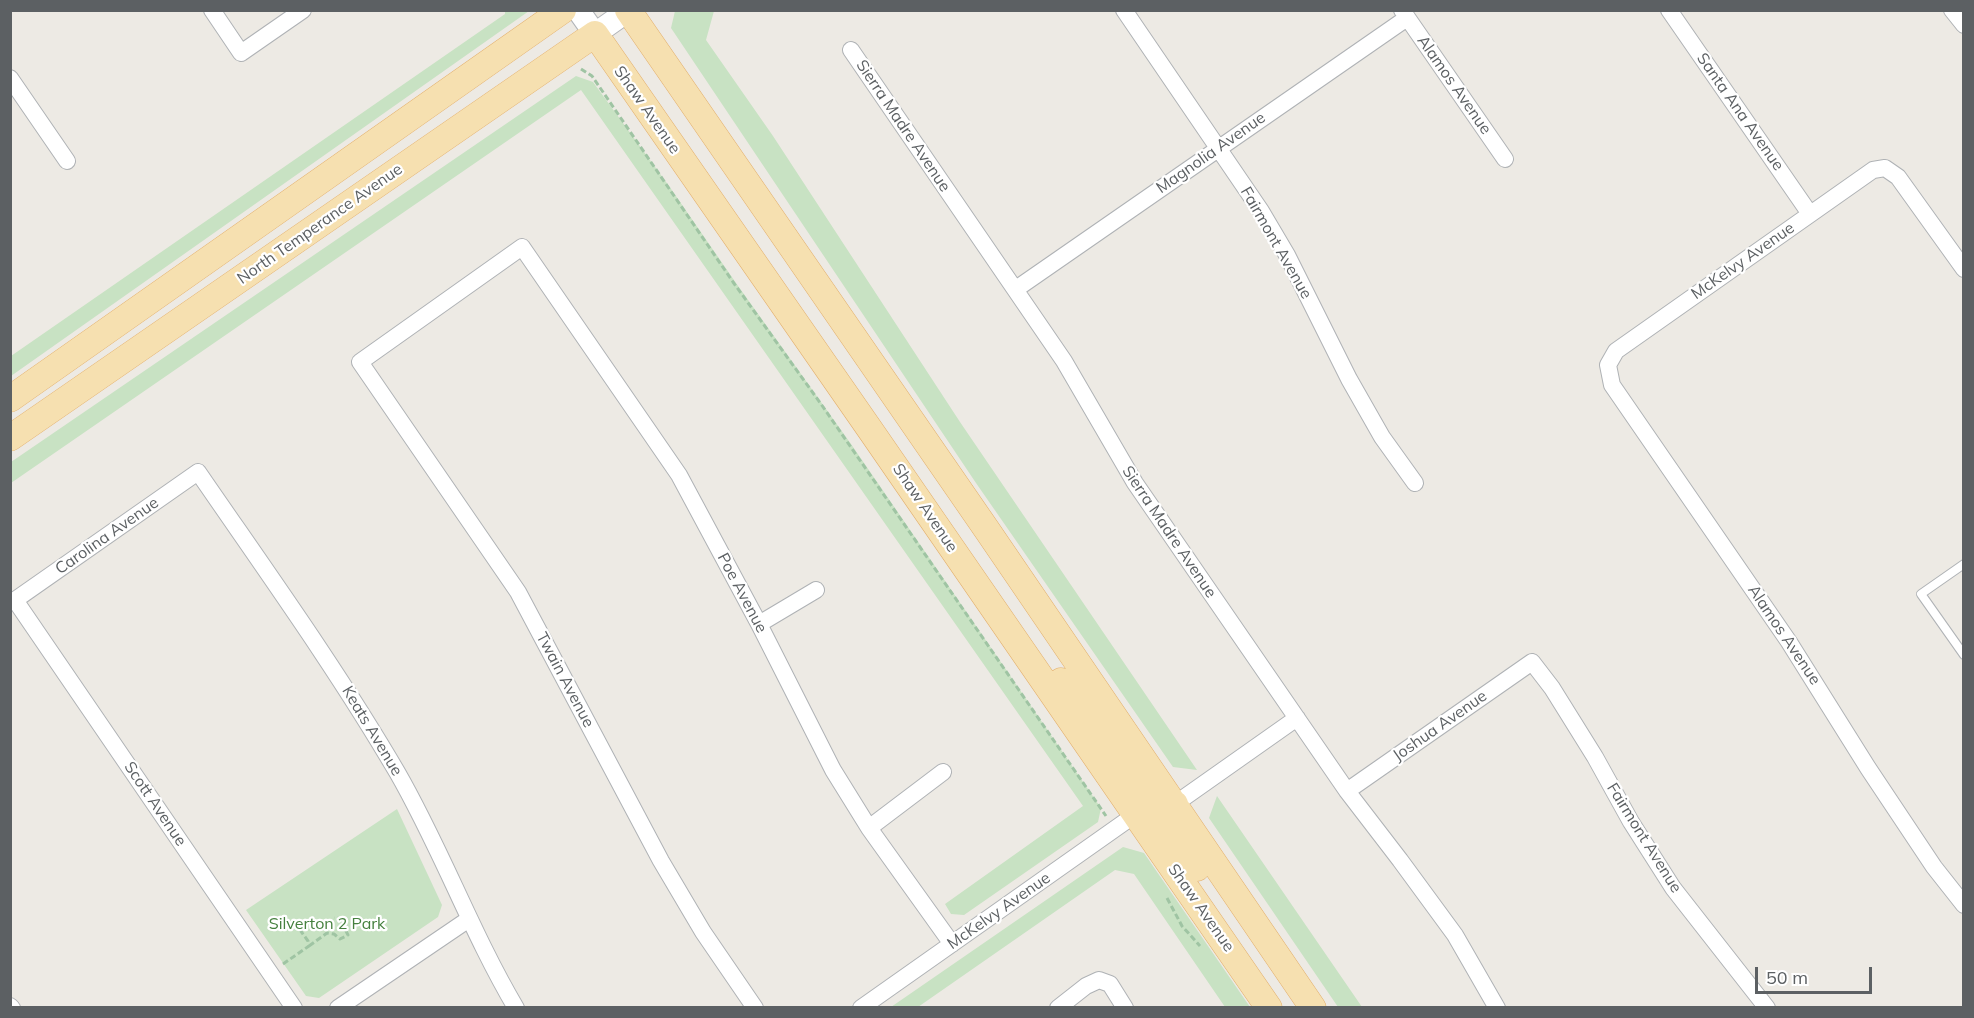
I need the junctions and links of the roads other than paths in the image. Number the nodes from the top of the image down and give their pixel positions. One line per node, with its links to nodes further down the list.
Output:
1 (212, 10): 2 (street)
2 (303, 10)
3 (563, 10): 22 (main road)
4 (578, 10): 11 (main road, Shaw Avenue)
5 (1124, 10): 14 (street, Fairmont Avenue)
6 (1669, 10): 17 (street, Santa Ana Avenue)
7 (1952, 10): 10 (street)
8 (628, 11): 11 (main road, North Temperance Avenue); 36 (main road)
9 (1405, 14): 14 (street, Magnolia Avenue); 15 (street, Alamos Avenue)
10 (1964, 25)
11 (595, 34): 23 (main road, North Temperance Avenue); 30 (main road, Shaw Avenue)
12 (851, 50): 19 (street, Sierra Madre Avenue)
13 (10, 78): 16 (street)
14 (1219, 148): 19 (street, Magnolia Avenue); 25 (street, Fairmont Avenue)
15 (1505, 159)
16 (67, 161)
17 (1810, 214): 18 (street, McKelvy Avenue); 21 (street, McKelvy Avenue)
18 (1964, 269)
19 (1016, 289): 33 (street, Sierra Madre Avenue)
20 (360, 362): 29 (street, Poe Avenue); 46 (street, Twain Avenue)
21 (1608, 364): 39 (street, Alamos Avenue)
22 (10, 399)
23 (10, 438)
24 (198, 472): 28 (street, Carolina Avenue); 40 (street, Keats Avenue)
25 (1415, 483)
26 (1964, 564): 31 (lane)
27 (816, 590): 29 (street)
28 (15, 600): 43 (street, Scott Avenue)
29 (759, 624): 38 (street, Poe Avenue)
30 (1009, 631): 36 (main road); 37 (main road, Shaw Avenue)
31 (1964, 655)
32 (1532, 662): 35 (street, Joshua Avenue); 52 (street, Fairmont Avenue)
33 (1297, 718): 35 (street, Sierra Madre Avenue); 36 (street)
34 (944, 772): 38 (street)
35 (1347, 791): 51 (street, Sierra Madre Avenue)
36 (1175, 804): 42 (main road)
37 (1136, 814): 41 (street, McKelvy Avenue); 42 (main road); 50 (main road, Shaw Avenue)
38 (869, 828): 41 (street, Poe Avenue)
39 (1964, 905)
40 (469, 919): 44 (street); 45 (street, Keats Avenue)
41 (952, 944): 47 (street, McKelvy Avenue)
42 (1307, 998)
43 (294, 1008)
44 (338, 1008)
45 (516, 1008)
46 (755, 1008)
47 (861, 1008)
48 (1058, 1008): 49 (street)
49 (1125, 1008)
50 (1269, 1008)
51 (1497, 1008)
52 (1767, 1008)

